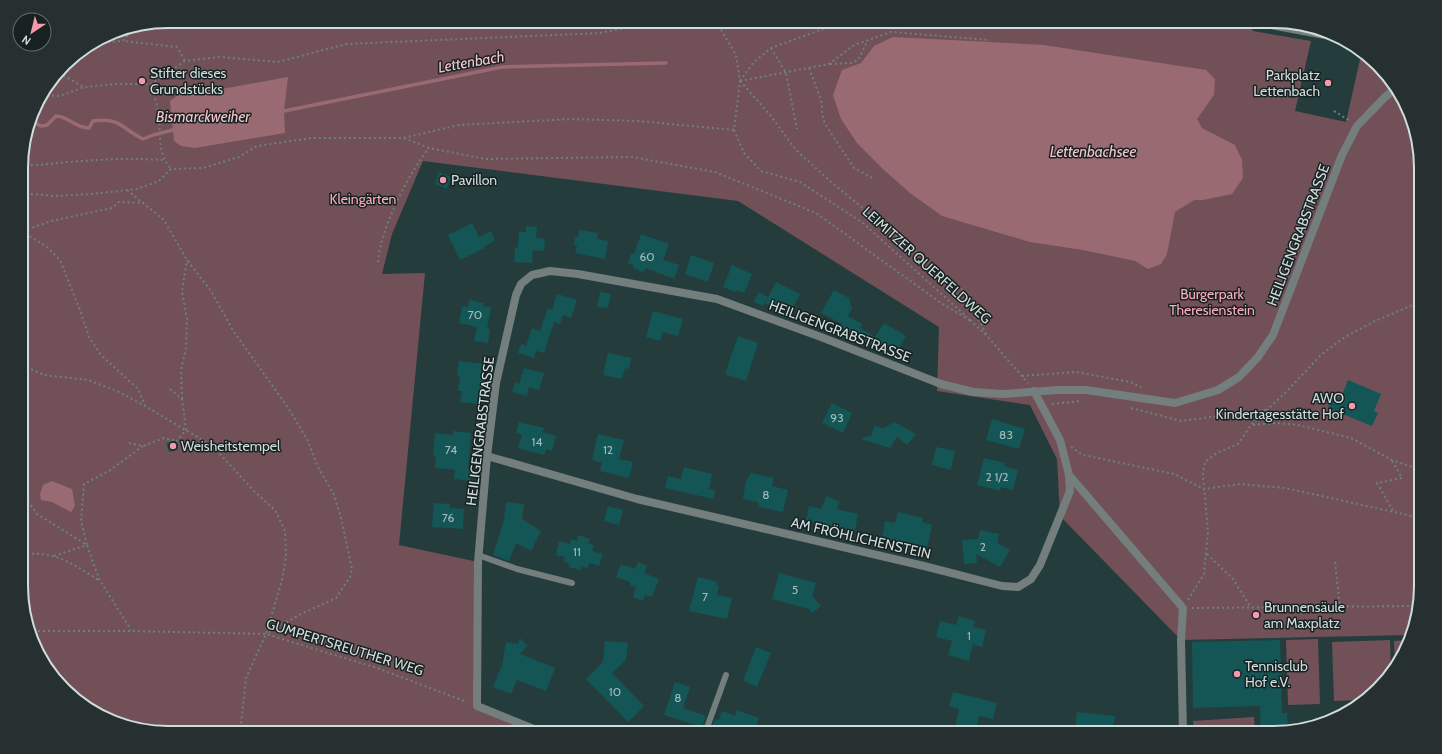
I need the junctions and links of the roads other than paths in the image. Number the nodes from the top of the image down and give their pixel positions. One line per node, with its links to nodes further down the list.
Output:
1 (1391, 92): 2 (street, HEILIGENGRABSTRASSE)
2 (1034, 391): 3 (street, HEILIGENGRABSTRASSE); 4 (street, AM FRÖHLICHENSTEIN)
3 (488, 456): 4 (street, AM FRÖHLICHENSTEIN); 5 (street, HEILIGENGRABSTRASSE)
4 (1070, 475): 10 (street)
5 (478, 555): 6 (lane); 8 (street, HEILIGENGRABSTRASSE)
6 (572, 583)
7 (726, 675): 9 (lane)
8 (527, 726)
9 (708, 726)
10 (1183, 726)

